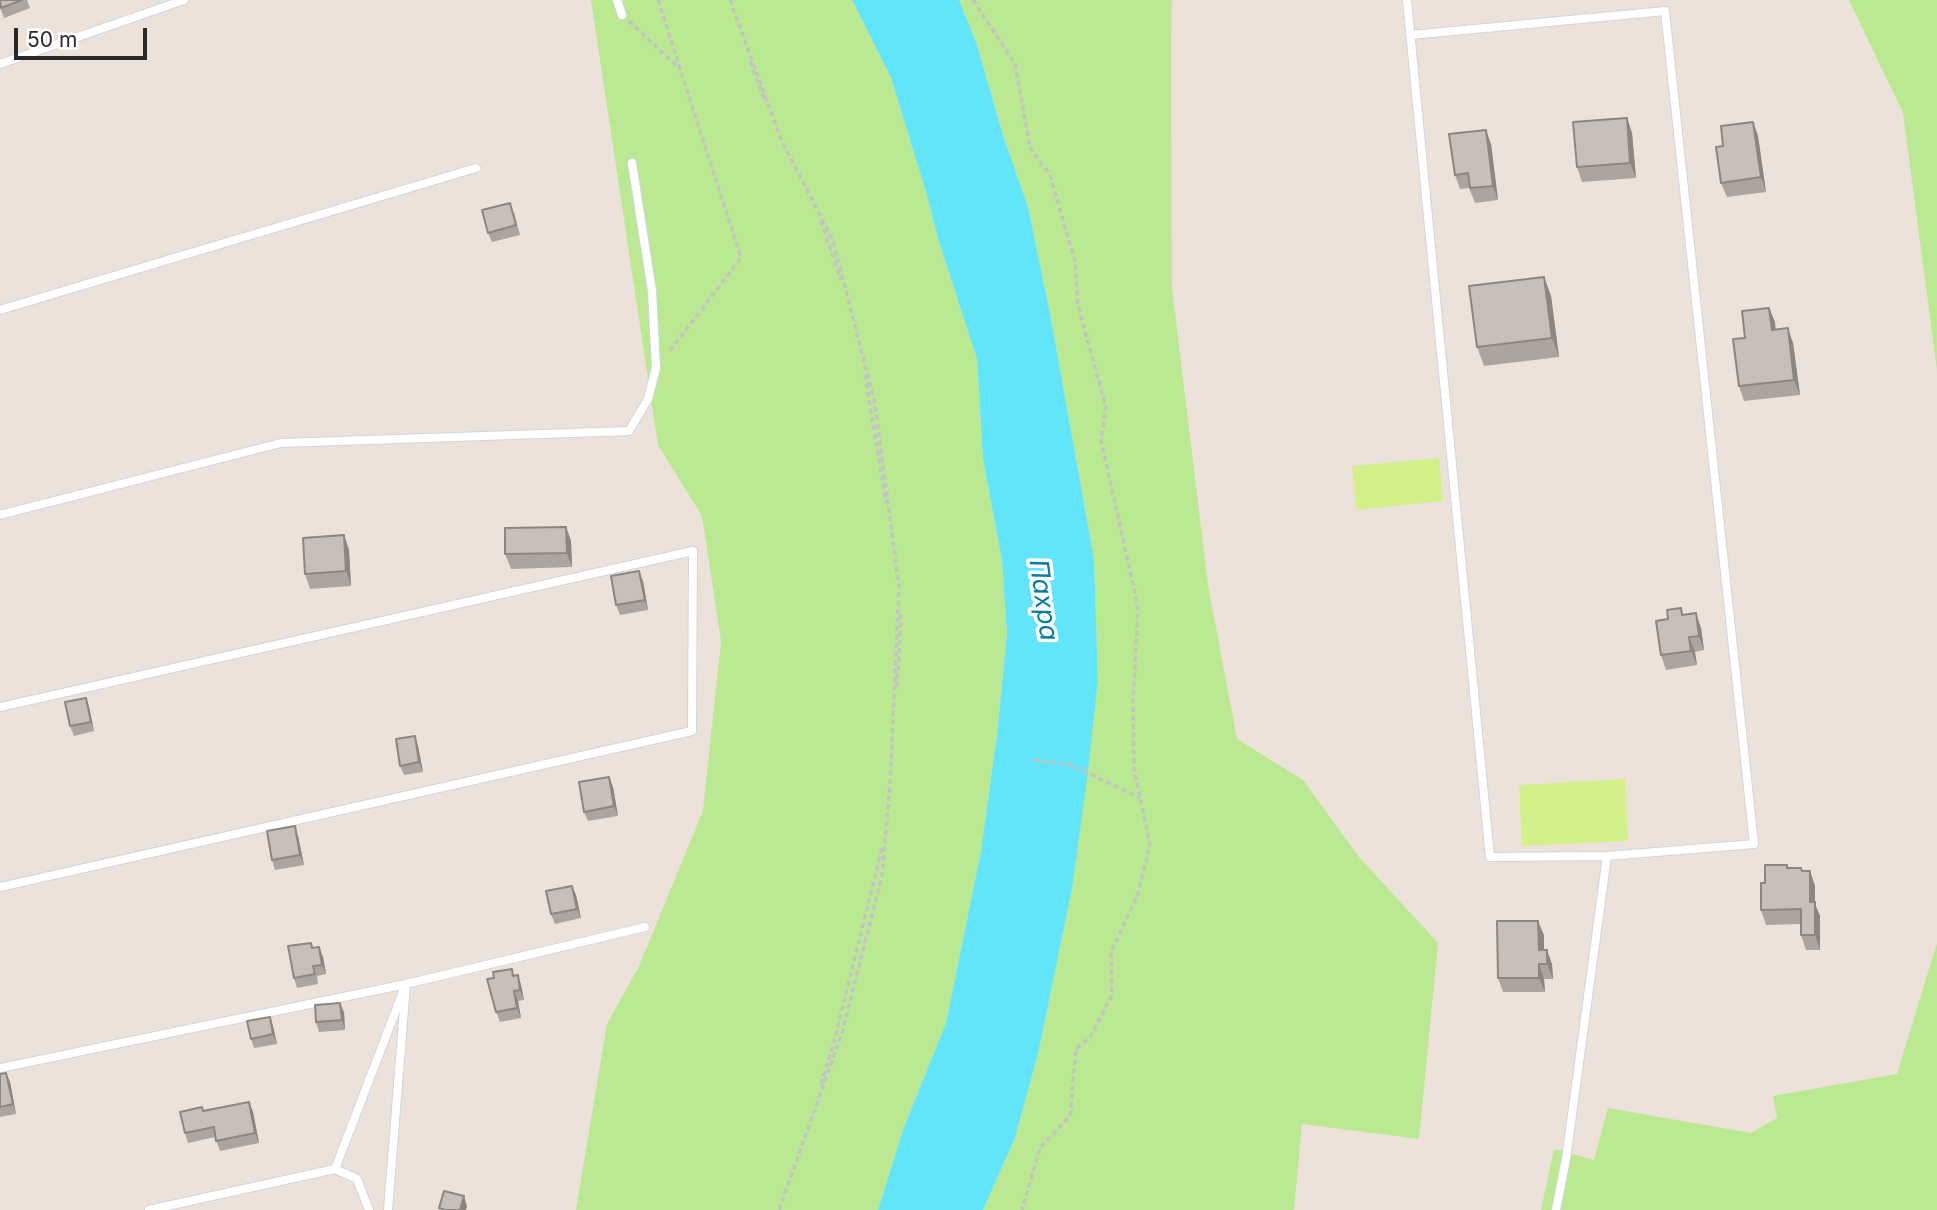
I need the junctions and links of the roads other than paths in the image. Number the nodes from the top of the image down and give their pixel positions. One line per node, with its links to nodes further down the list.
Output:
1 (184, 0): 6 (lane)
2 (617, 0): 4 (lane)
3 (1407, 0): 5 (lane)
4 (622, 15)
5 (1411, 35): 12 (lane); 12 (lane)
6 (0, 64)
7 (632, 163): 10 (lane)
8 (477, 168): 9 (lane)
9 (0, 310)
10 (0, 515)
11 (0, 707): 13 (lane)
12 (1607, 856): 21 (lane)
13 (0, 887)
14 (645, 927): 15 (lane)
15 (406, 984): 16 (lane); 17 (lane); 20 (lane)
16 (0, 1068)
17 (335, 1169): 18 (lane); 19 (lane)
18 (149, 1210)
19 (369, 1210)
20 (388, 1210)
21 (1556, 1210)

